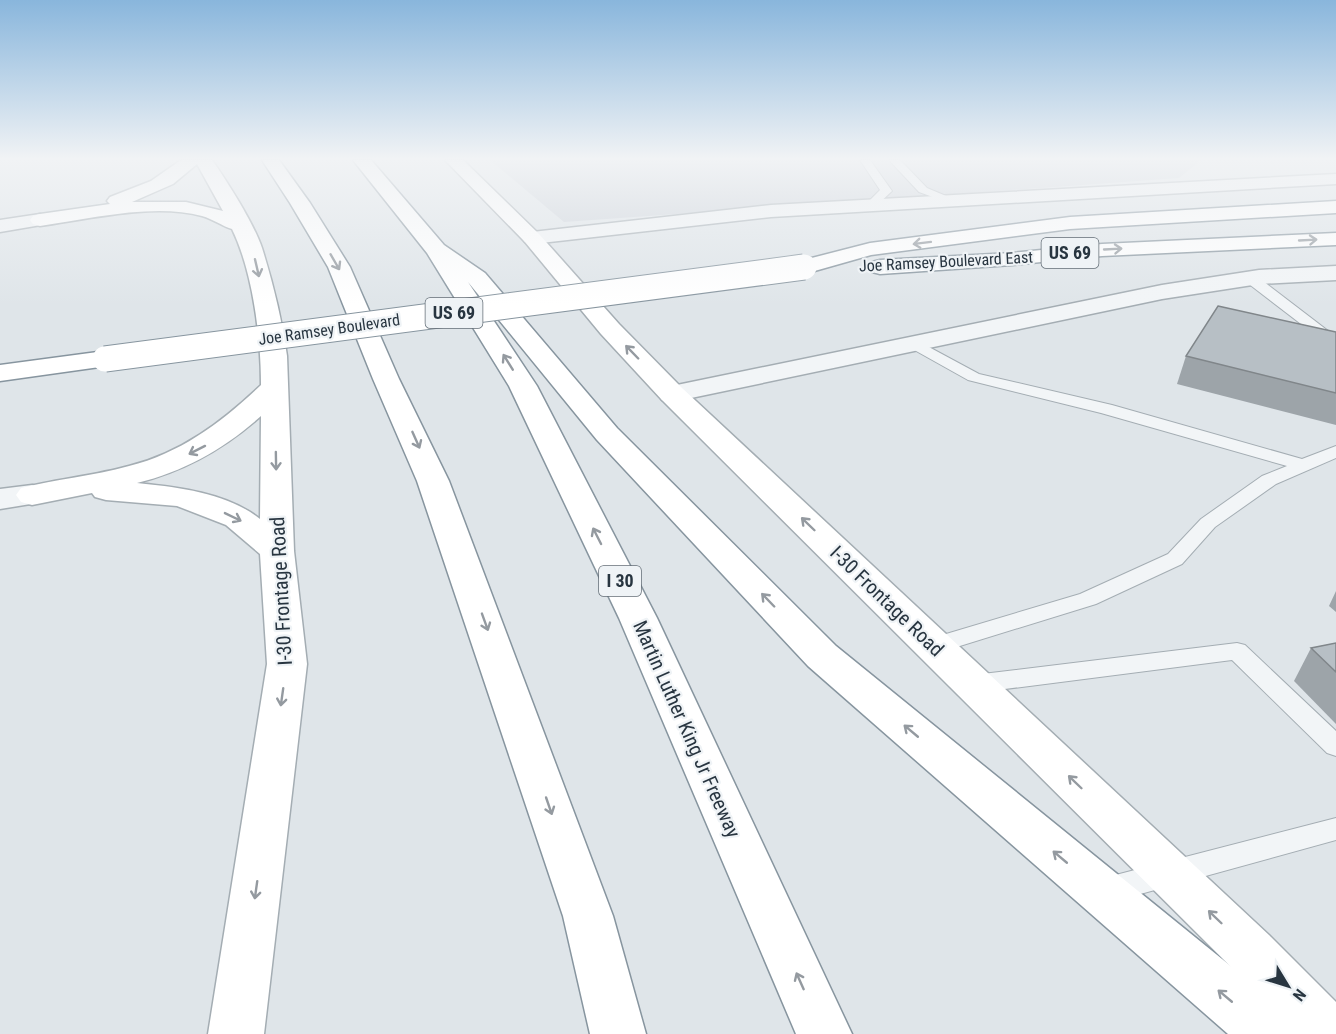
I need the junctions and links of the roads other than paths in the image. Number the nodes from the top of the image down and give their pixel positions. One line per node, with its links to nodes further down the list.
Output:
1 (92, 208): 10 (main road)
2 (140, 208): 10 (main road)
3 (186, 208): 11 (main road)
4 (231, 208): 11 (main road, I-30 Frontage Road)
5 (303, 208): 36 (main road, one-way to 36)
6 (402, 208): 15 (main road, Martin Luther King Jr Freeway / I 30)
7 (502, 208): 13 (main road, I-30 Frontage Road)
8 (817, 208): 13 (street)
9 (1315, 208): 16 (main road, Joe Ramsey Boulevard East / US 69, one-way to 16)
10 (40, 220): 12 (street)
11 (239, 225): 22 (main road, I-30 Frontage Road, one-way to 22)
12 (0, 226)
13 (532, 238): 23 (main road, I-30 Frontage Road, one-way to 13)
14 (1336, 239): 16 (main road, Joe Ramsey Boulevard East / US 69, one-way to 14)
15 (436, 250): 34 (main road, one-way to 15); 37 (main road, Martin Luther King Jr Freeway / I 30, one-way to 15)
16 (804, 267): 21 (main road, Joe Ramsey Boulevard / US 69, bridge)
17 (1336, 273): 18 (street)
18 (1250, 278): 19 (street); 20 (lane)
19 (914, 344): 23 (street); 25 (lane)
20 (1336, 344)
21 (0, 373)
22 (275, 387): 26 (main road, one-way to 26); 28 (main road, I-30 Frontage Road, one-way to 28)
23 (672, 394): 29 (main road, I-30 Frontage Road, one-way to 23)
24 (1336, 451): 25 (lane)
25 (1304, 465): 29 (lane)
26 (32, 495): 27 (street); 28 (main road, one-way to 28)
27 (0, 499)
28 (277, 551): 35 (main road, I-30 Frontage Road, one-way to 35)
29 (934, 646): 30 (main road, I-30 Frontage Road)
30 (974, 684): 31 (lane); 33 (main road, I-30 Frontage Road, one-way to 30)
31 (1336, 746)
32 (1336, 828): 33 (lane)
33 (1168, 873): 34 (lane); 39 (main road, I-30 Frontage Road, one-way to 33)
34 (1102, 892): 38 (main road, one-way to 34)
35 (236, 1034)
36 (618, 1034)
37 (824, 1034)
38 (1270, 1034)
39 (1329, 1034)

